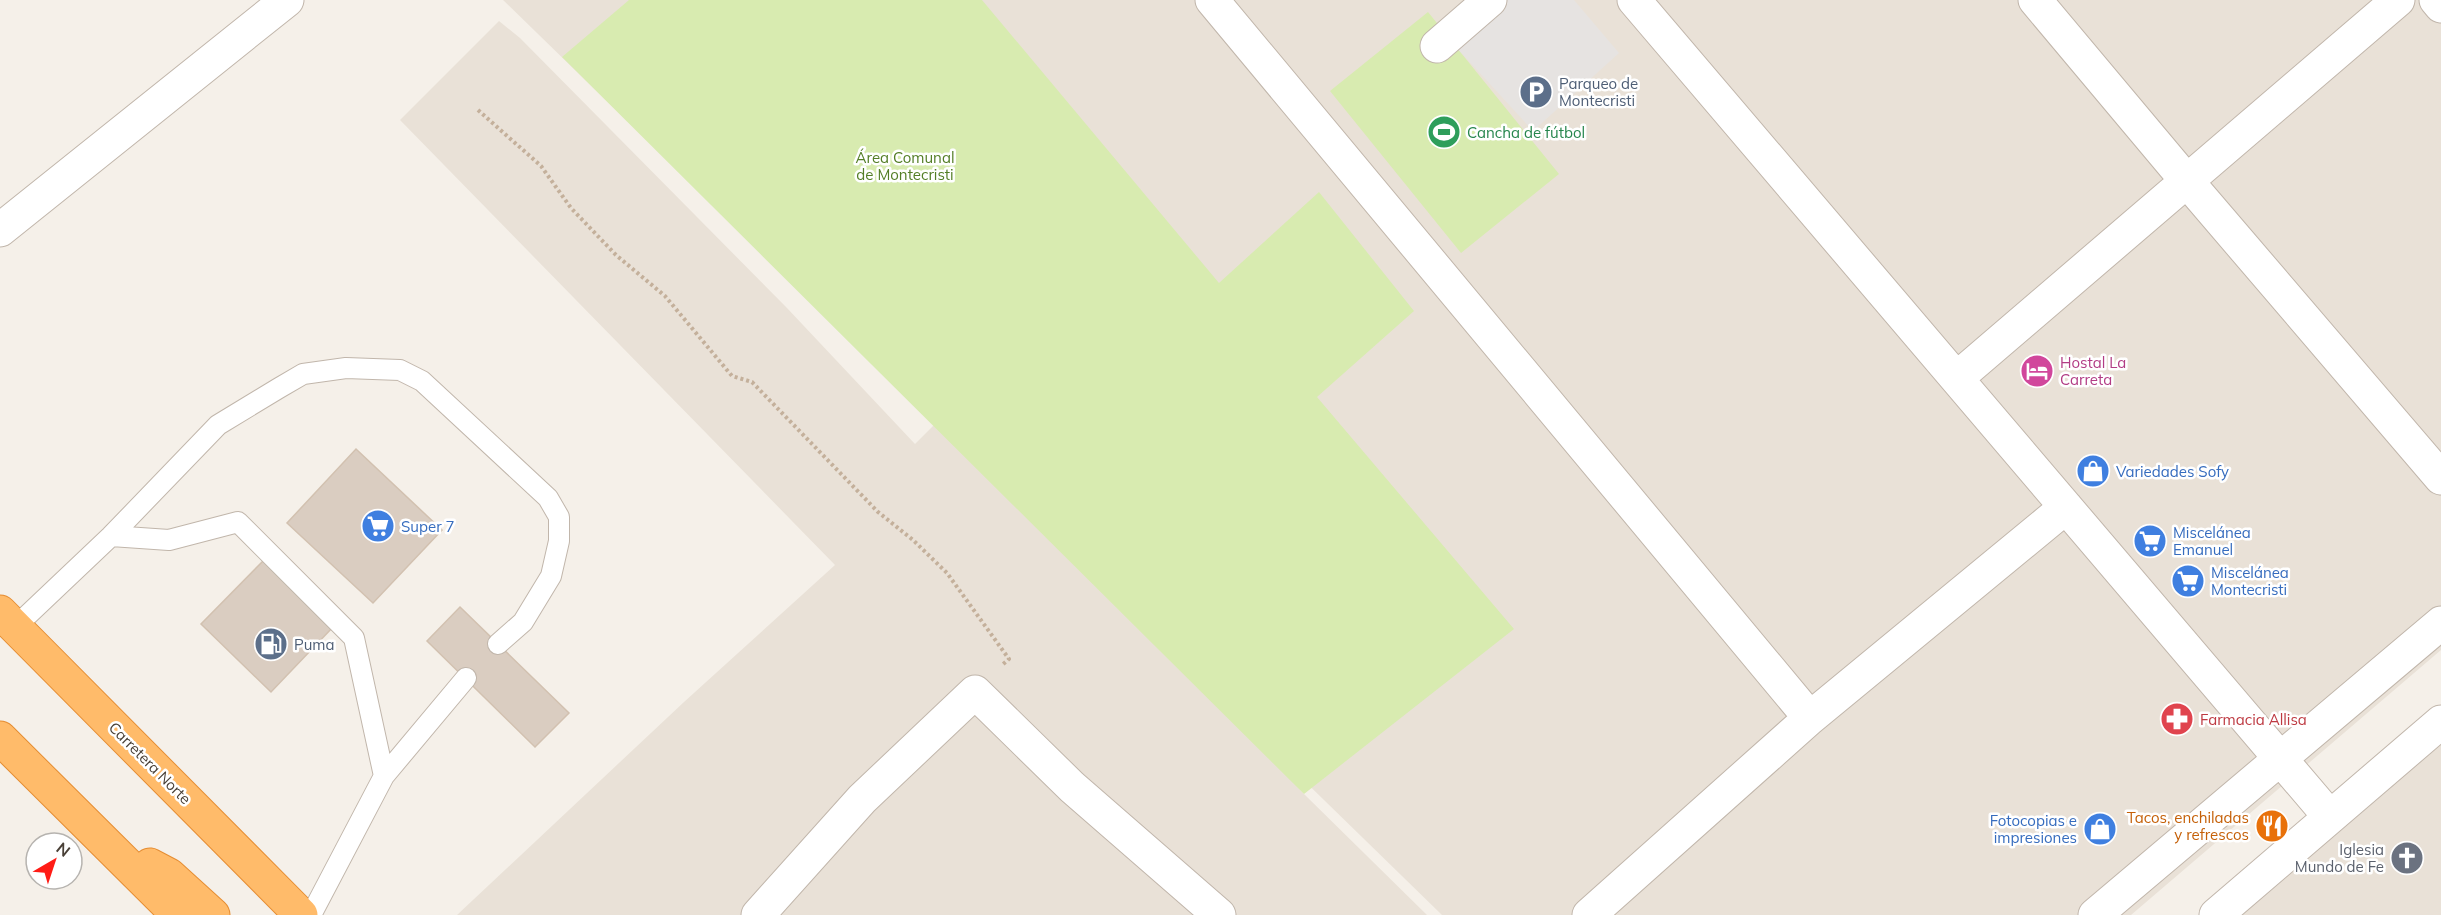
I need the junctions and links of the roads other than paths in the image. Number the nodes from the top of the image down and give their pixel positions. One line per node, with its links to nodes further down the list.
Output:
1 (287, 0): 11 (street)
2 (1212, 0): 20 (street)
3 (1634, 0): 12 (street)
4 (2035, 0): 10 (street)
5 (2398, 0): 10 (street)
6 (2436, 0): 8 (street)
7 (1492, 3): 9 (street)
8 (2441, 6)
9 (1437, 46)
10 (2186, 180): 12 (street); 13 (street)
11 (0, 230)
12 (1957, 378): 14 (street)
13 (2441, 478)
14 (2066, 507): 20 (street); 23 (street)
15 (111, 536): 17 (lane); 18 (lane); 24 (lane)
16 (2441, 623): 23 (street)
17 (5, 627): 29 (highway, Carretera Norte)
18 (498, 644)
19 (466, 678): 24 (lane)
20 (1810, 718): 33 (street)
21 (2441, 722): 25 (street)
22 (4, 737): 26 (highway)
23 (2279, 760): 25 (street); 34 (street)
24 (384, 776): 30 (lane)
25 (2330, 817): 35 (street)
26 (101, 838): 27 (highway); 28 (highway)
27 (178, 915)
28 (213, 915)
29 (301, 915)
30 (310, 915)
31 (758, 915): 32 (street)
32 (1220, 915)
33 (1589, 915)
34 (2096, 915)
35 (2216, 915)

